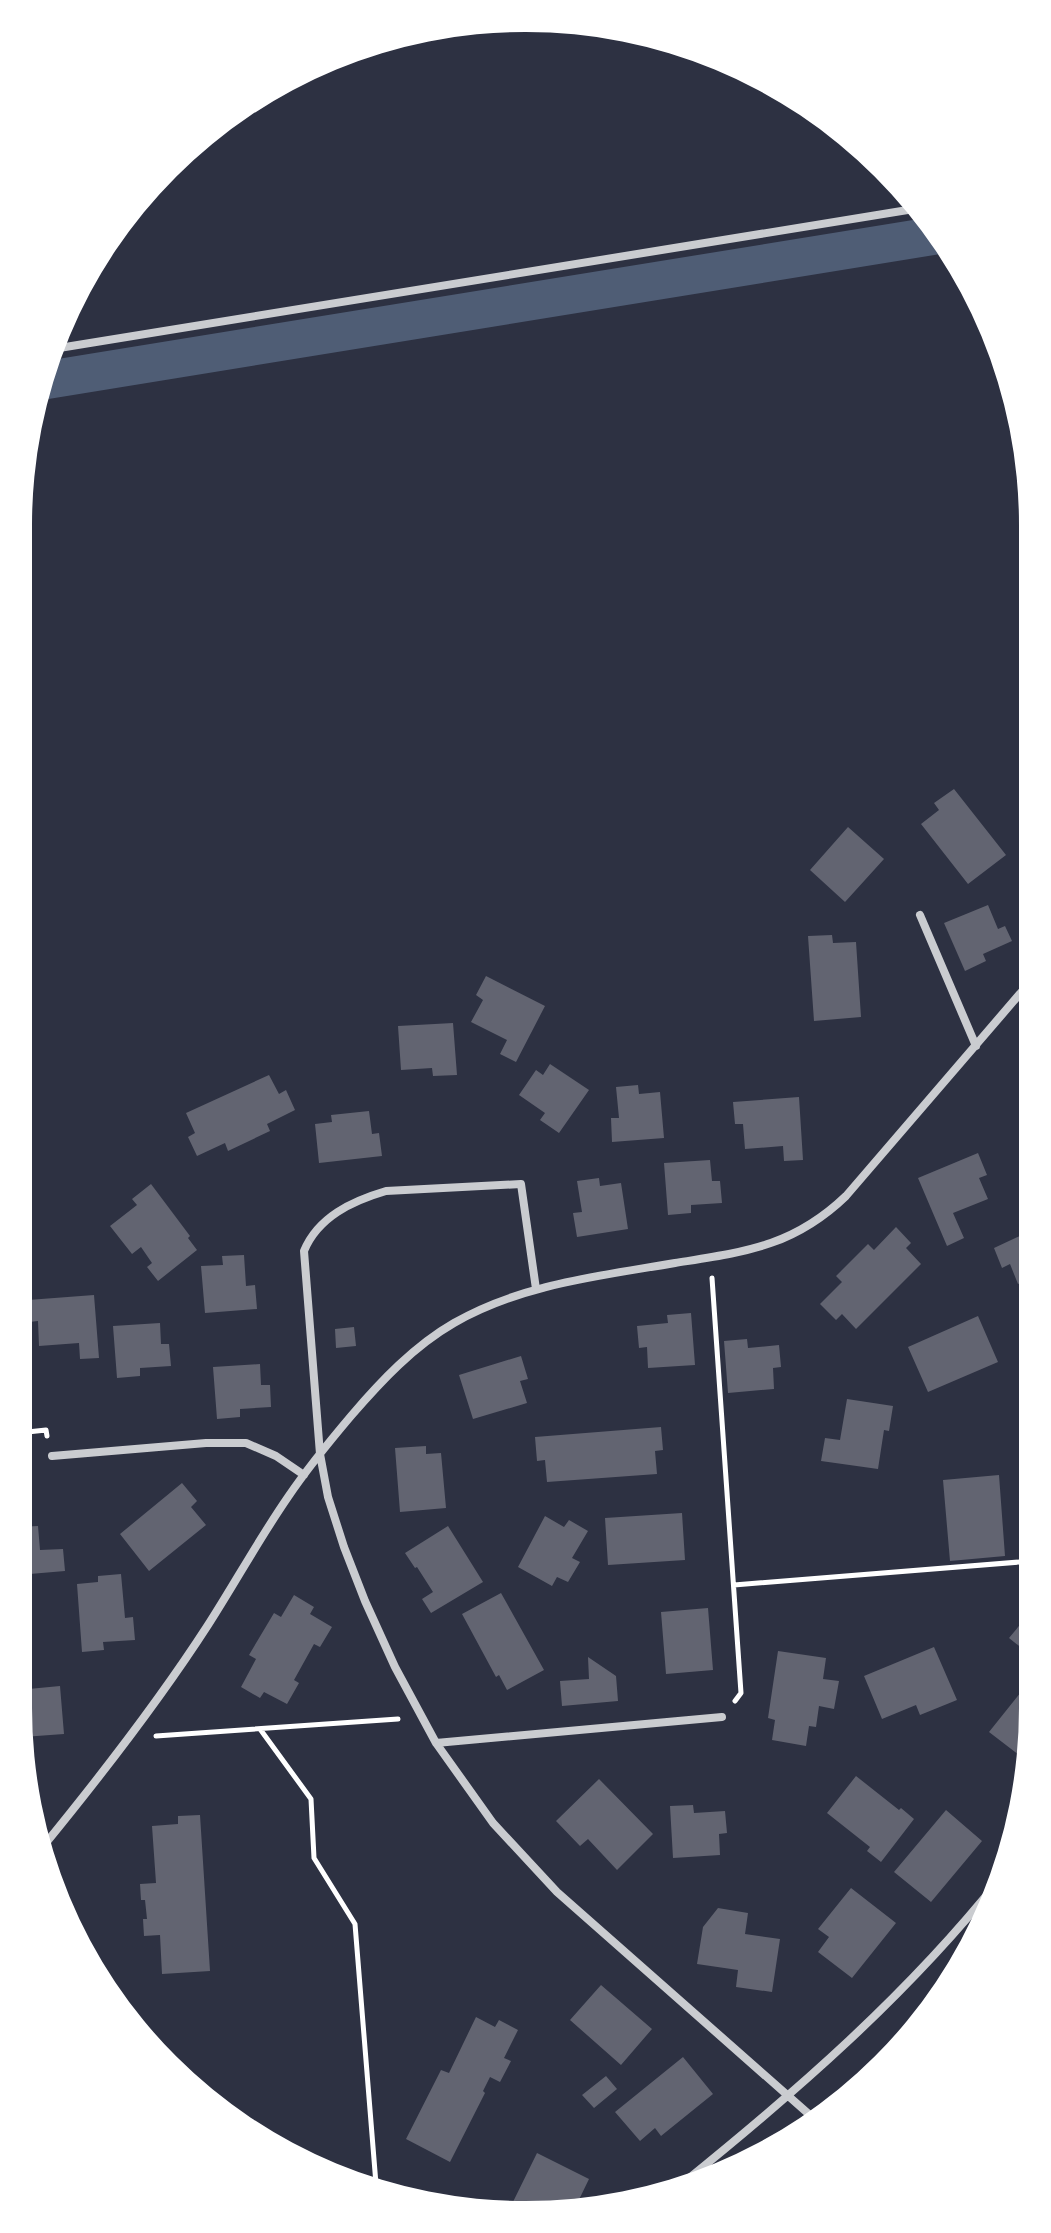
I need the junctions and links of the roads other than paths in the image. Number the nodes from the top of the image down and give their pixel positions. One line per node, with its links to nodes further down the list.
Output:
1 (905, 210): 2 (street)
2 (66, 347)
3 (920, 915): 5 (street)
4 (1019, 995): 5 (street)
5 (976, 1046): 6 (street)
6 (536, 1289): 7 (street); 7 (street)
7 (320, 1454): 9 (street); 11 (street)
8 (52, 1456): 9 (street)
9 (304, 1475): 12 (street)
10 (722, 1717): 11 (street)
11 (436, 1743): 14 (street)
12 (50, 1838)
13 (976, 1908): 14 (street)
14 (789, 2096): 15 (street); 16 (street)
15 (807, 2113)
16 (701, 2168)

